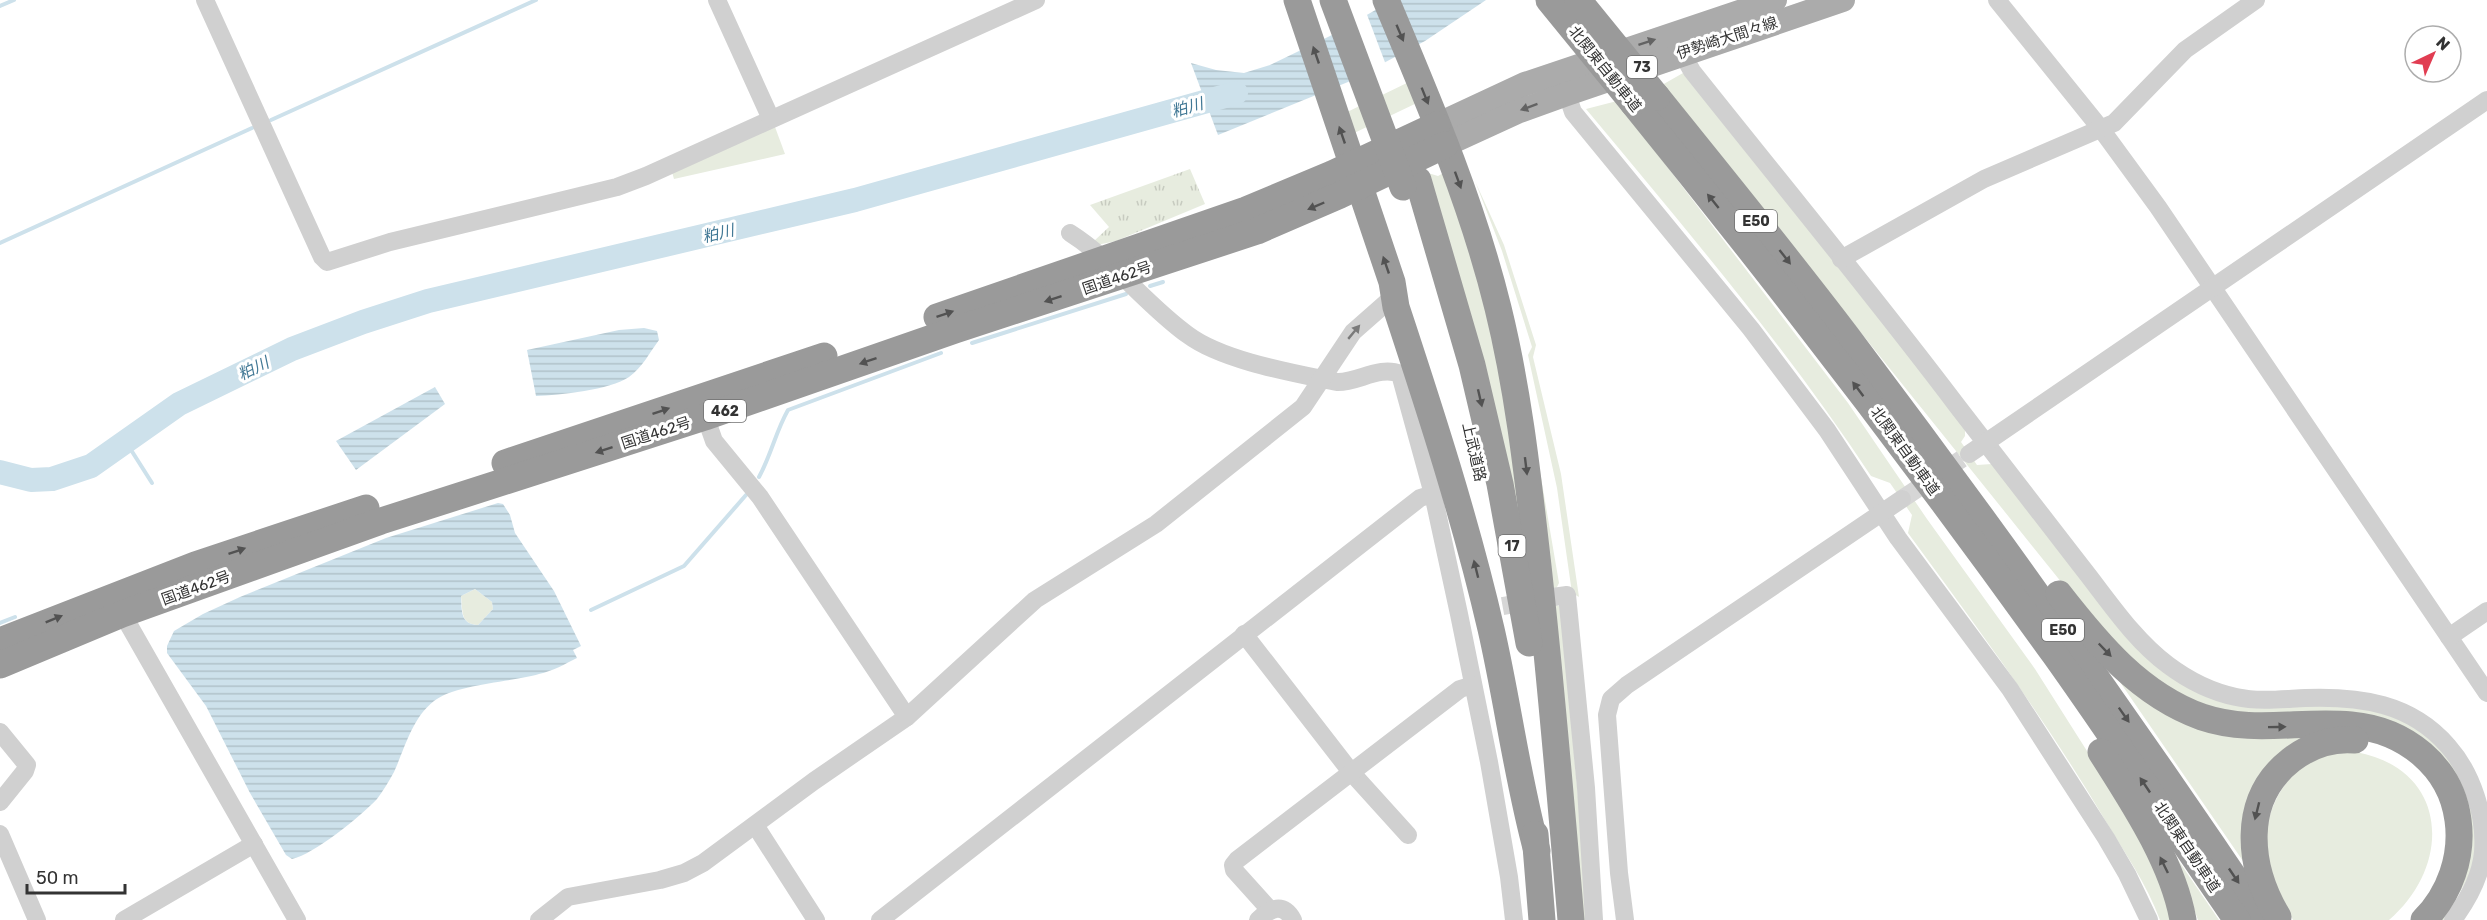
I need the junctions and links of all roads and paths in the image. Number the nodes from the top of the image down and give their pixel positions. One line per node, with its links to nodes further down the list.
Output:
1 (205, 0): 18 (street)
2 (717, 0): 18 (street)
3 (1036, 0): 18 (street)
4 (1333, 0): 22 (highway, 上武道路 / 17, bridge)
5 (1352, 0): 22 (highway, 上武道路 / 17)
6 (1386, 0): 20 (highway, one-way to 20)
7 (1549, 0): 16 (highway, 北関東自動車道 / E50, bridge)
8 (1578, 0): 16 (highway, 北関東自動車道 / E50, bridge)
9 (1775, 0): 20 (main road, 伊勢崎大間々線 / 73, one-way to 9)
10 (1843, 0): 14 (main road, 伊勢崎大間々線 / 73)
11 (1996, 0): 19 (street)
12 (2256, 0): 19 (street)
13 (1298, 3): 21 (highway, one-way to 13)
14 (1685, 52): 15 (main road, 伊勢崎大間々線 / 73); 24 (street)
15 (1567, 94): 20 (main road, 伊勢崎大間々線 / 73, one-way to 20); 36 (street)
16 (1645, 100): 28 (highway, 北関東自動車道 / E50, one-way to 28); 35 (highway, 北関東自動車道 / E50, one-way to 16)
17 (2487, 100): 26 (street)
18 (771, 119)
19 (2101, 129): 24 (street); 26 (street)
20 (1441, 135): 21 (highway, 国道462号 / 462); 53 (highway, one-way to 53)
21 (1356, 176): 25 (highway, 国道462号 / 462); 27 (highway, one-way to 21)
22 (1411, 184): 48 (highway, 上武道路 / 17, one-way to 48); 59 (highway, 上武道路 / 17)
23 (1070, 233): 25 (street)
24 (1841, 259): 31 (street)
25 (1114, 268): 29 (street); 30 (highway, 国道462号 / 462)
26 (2212, 286): 31 (street); 41 (street)
27 (1395, 295): 29 (street, one-way to 27); 59 (highway, one-way to 27)
28 (1854, 346): 79 (highway, 北関東自動車道 / E50, one-way to 79); 82 (highway, one-way to 82)
29 (1323, 379): 33 (street); 46 (street)
30 (702, 407): 38 (highway, 国道462号 / 462); 46 (street)
31 (1985, 443): 32 (street); 58 (street)
32 (1969, 454)
33 (1433, 494): 40 (street); 44 (street)
34 (1902, 499): 36 (street)
35 (1943, 503): 77 (highway, one-way to 35); 78 (highway, 北関東自動車道 / E50, one-way to 35)
36 (1881, 513): 50 (street); 76 (street)
37 (1553, 597): 51 (street)
38 (117, 605): 42 (highway, 国道462号 / 462, one-way to 38); 43 (highway, 国道462号 / 462); 57 (street)
39 (2487, 611): 41 (street)
40 (1244, 634): 49 (street); 68 (street)
41 (2449, 637): 45 (street)
42 (0, 641)
43 (0, 665)
44 (1473, 685): 49 (street); 70 (street)
45 (2487, 693)
46 (907, 717): 54 (street)
47 (0, 732): 52 (street)
48 (1546, 760): 53 (highway); 60 (highway, 上武道路 / 17)
49 (1351, 772): 56 (street); 62 (street)
50 (1612, 786): 51 (street); 75 (street)
51 (1586, 788): 74 (street)
52 (0, 802)
53 (1563, 817): 60 (highway); 73 (highway)
54 (755, 825): 63 (street); 67 (street)
55 (0, 834): 64 (street)
56 (1408, 835)
57 (254, 844): 61 (street); 66 (street)
58 (2485, 850): 83 (street)
59 (1537, 851): 71 (highway, 上武道路 / 17)
60 (1557, 879): 72 (highway, 上武道路 / 17)
61 (154, 913): 65 (street)
62 (1264, 915): 69 (street)
63 (809, 918)
64 (37, 920)
65 (124, 920)
66 (297, 920)
67 (539, 920)
68 (880, 920)
69 (1293, 920)
70 (1514, 920)
71 (1542, 920)
72 (1560, 920)
73 (1571, 920)
74 (1594, 920)
75 (1625, 920)
76 (2149, 920)
77 (2183, 920)
78 (2237, 920)
79 (2263, 920)
80 (2280, 920): 81 (highway, one-way to 80)
81 (2407, 920)
82 (2424, 920)
83 (2453, 920)

